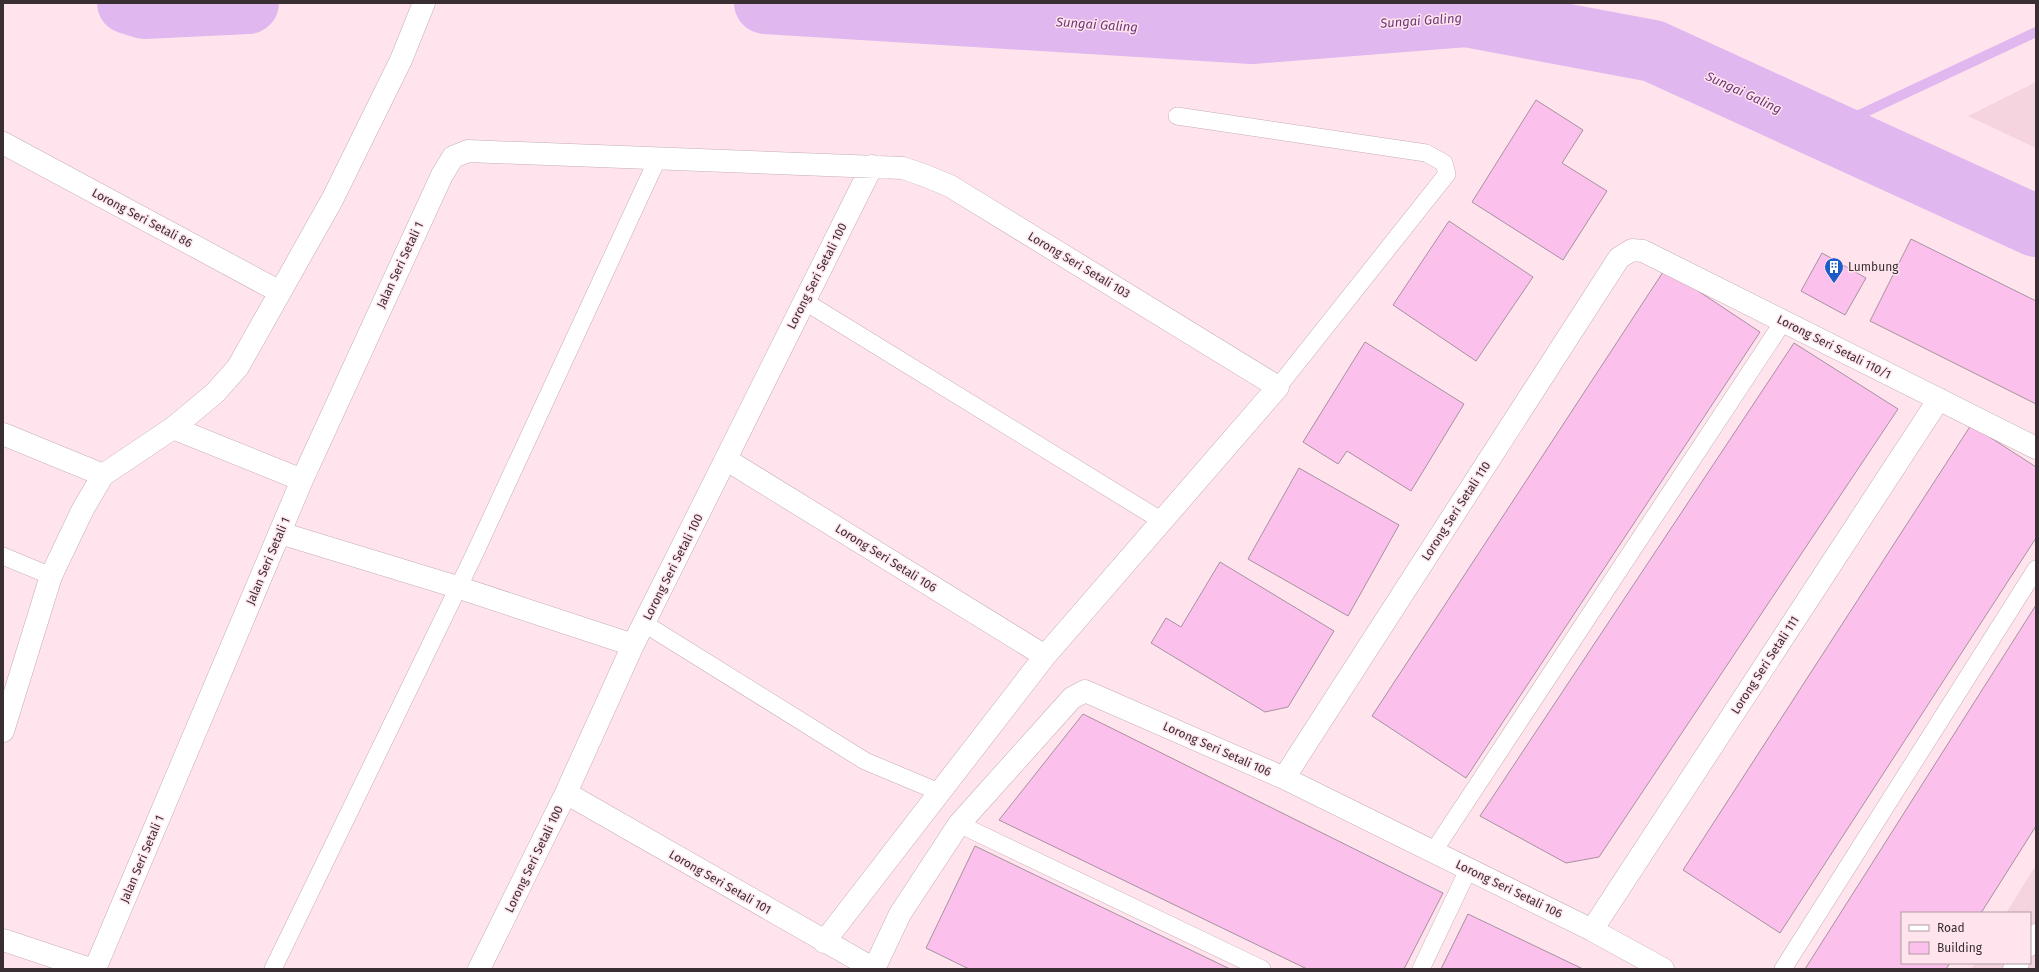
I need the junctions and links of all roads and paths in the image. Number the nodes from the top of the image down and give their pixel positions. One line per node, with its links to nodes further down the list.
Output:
1 (424, 3): 8 (street)
2 (1177, 116): 11 (lane)
3 (3, 144): 8 (street, Lorong Seri Setali 86)
4 (453, 157): 5 (street, Lorong Seri Setali 103); 18 (street, Jalan Seri Setali 1)
5 (657, 160): 6 (street, Lorong Seri Setali 103); 24 (lane)
6 (872, 166): 9 (street, Lorong Seri Setali 100); 11 (street, Lorong Seri Setali 103)
7 (1632, 250): 10 (street, Lorong Seri Setali 110/1); 29 (street, Lorong Seri Setali 110)
8 (280, 292): 13 (street)
9 (804, 301): 16 (street, Lorong Seri Setali 100); 19 (lane)
10 (1783, 322): 12 (street, Lorong Seri Setali 110/1); 33 (lane)
11 (1278, 387): 19 (street)
12 (1939, 399): 15 (street, Lorong Seri Setali 110/1); 35 (street, Lorong Seri Setali 111)
13 (173, 428): 17 (street); 18 (street)
14 (3, 434): 17 (street)
15 (2036, 448)
16 (727, 460): 25 (street, Lorong Seri Setali 100); 27 (street, Lorong Seri Setali 106)
17 (103, 475): 23 (street)
18 (302, 480): 20 (street, Jalan Seri Setali 1)
19 (1162, 521): 27 (street)
20 (280, 533): 24 (street); 39 (street, Jalan Seri Setali 1)
21 (3, 556): 23 (lane)
22 (2036, 569): 46 (lane)
23 (51, 576): 28 (street)
24 (457, 587): 26 (street); 40 (lane)
25 (645, 624): 26 (street, Lorong Seri Setali 100); 30 (lane)
26 (633, 645): 31 (street, Lorong Seri Setali 100)
27 (1045, 656): 30 (street)
28 (3, 731)
29 (1284, 778): 32 (street, Lorong Seri Setali 106); 33 (street, Lorong Seri Setali 106)
30 (939, 792): 37 (street)
31 (566, 793): 37 (street, Lorong Seri Setali 101); 41 (street, Lorong Seri Setali 100)
32 (959, 824): 42 (street, Lorong Seri Setali 106); 43 (lane)
33 (1433, 852): 34 (street, Lorong Seri Setali 106)
34 (1469, 868): 35 (street, Lorong Seri Setali 106); 44 (lane)
35 (1592, 930): 45 (street, Lorong Seri Setali 106)
36 (3, 940): 38 (street)
37 (824, 942): 42 (street, Lorong Seri Setali 101)
38 (90, 969)
39 (95, 969)
40 (273, 969)
41 (480, 969)
42 (874, 969)
43 (1262, 969)
44 (1421, 969)
45 (1663, 969)
46 (1783, 969)

